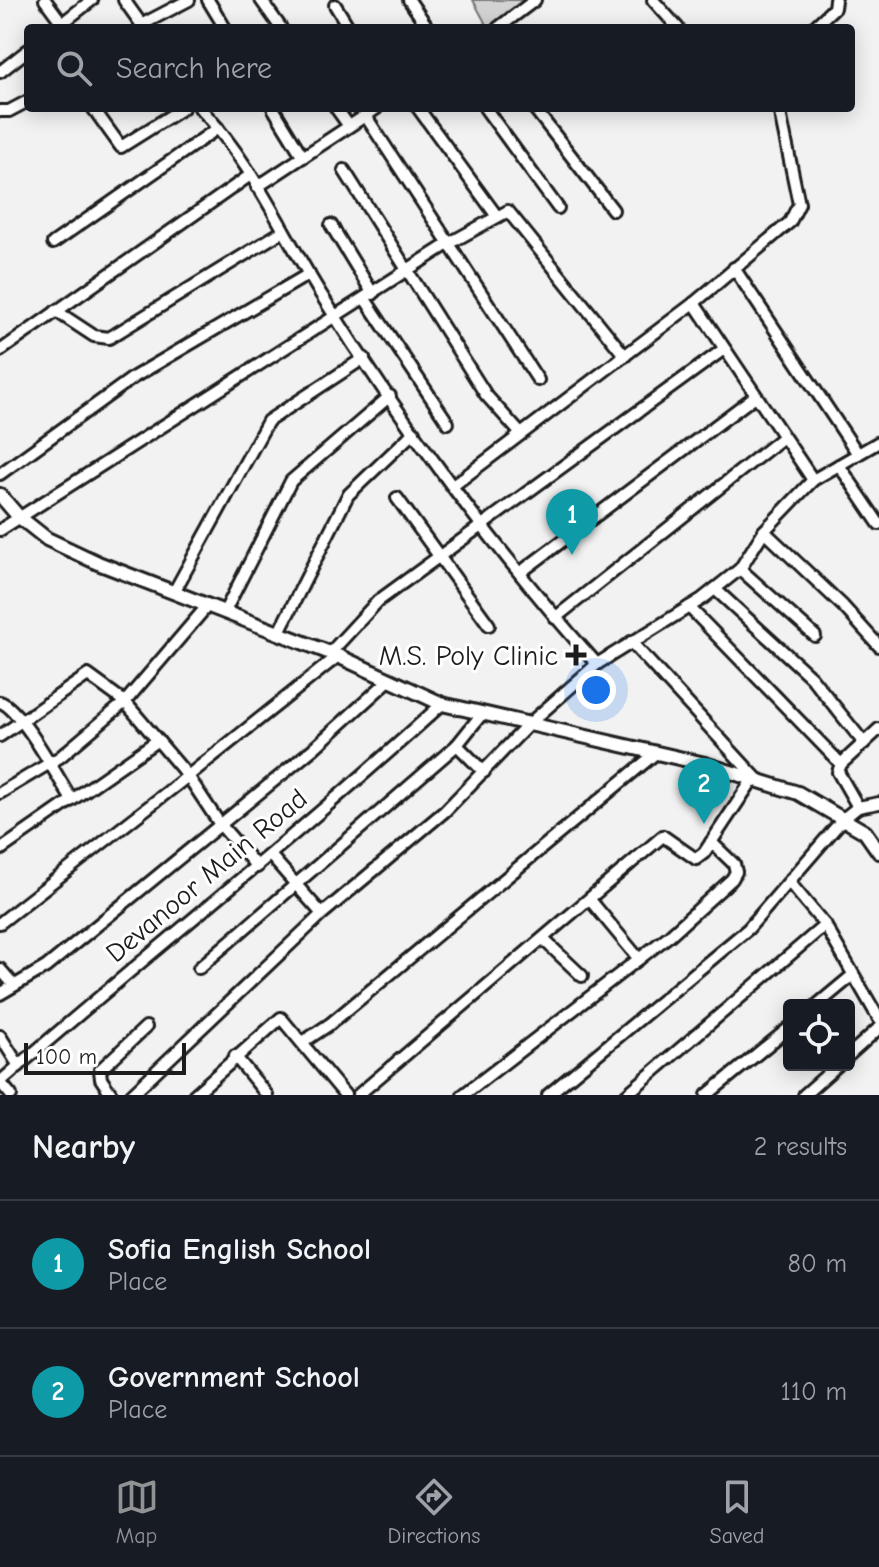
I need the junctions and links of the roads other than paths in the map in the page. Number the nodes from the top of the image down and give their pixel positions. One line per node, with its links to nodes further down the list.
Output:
1 (45, 0): 12 (street)
2 (92, 0): 13 (street)
3 (124, 0): 14 (street)
4 (189, 0): 14 (street)
5 (208, 0): 15 (street)
6 (261, 0): 16 (street)
7 (409, 0): 18 (street)
8 (535, 0): 19 (street)
9 (653, 0): 20 (street)
10 (837, 0): 21 (street)
11 (335, 5): 17 (street)
12 (58, 24)
13 (62, 24)
14 (141, 24)
15 (223, 24)
16 (278, 24)
17 (347, 24)
18 (425, 24)
19 (503, 24)
20 (674, 24)
21 (817, 24)
22 (24, 53): 23 (street)
23 (0, 72)
24 (24, 103): 25 (street)
25 (0, 111)
26 (96, 112): 27 (street)
27 (177, 112)
28 (204, 112): 38 (street)
29 (275, 112): 39 (street)
30 (339, 112): 37 (street)
31 (370, 112): 36 (street)
32 (421, 112): 45 (street)
33 (488, 112): 43 (street)
34 (537, 112): 44 (street)
35 (780, 112): 50 (street)
36 (365, 115): 37 (street); 49 (street)
37 (349, 126): 39 (street)
38 (218, 128): 41 (street); 48 (street)
39 (303, 157): 42 (street)
40 (344, 170): 51 (street)
41 (249, 176): 42 (street); 55 (street)
42 (257, 187): 47 (street)
43 (558, 208)
44 (613, 210)
45 (496, 215): 49 (street); 59 (street)
46 (331, 225): 53 (street)
47 (283, 231): 52 (street); 55 (street)
48 (53, 243)
49 (448, 244): 51 (street); 61 (street)
50 (734, 268): 54 (street); 69 (street)
51 (409, 272): 53 (street); 66 (street)
52 (309, 274): 56 (street); 71 (street)
53 (369, 296): 56 (street); 64 (street)
54 (694, 303): 57 (street); 59 (street)
55 (56, 311): 58 (street)
56 (336, 316): 60 (street); 76 (street)
57 (724, 349): 63 (street); 78 (street)
58 (0, 351)
59 (625, 356): 66 (street)
60 (364, 358): 62 (street); 85 (street)
61 (538, 380)
62 (390, 396): 65 (street); 88 (street)
63 (754, 397): 67 (street); 83 (street)
64 (448, 423)
65 (414, 432): 73 (street); 91 (street)
66 (521, 434): 73 (street)
67 (782, 438): 72 (street); 89 (street)
68 (878, 446): 69 (street)
69 (858, 454): 70 (street)
70 (839, 465): 72 (street); 77 (street)
71 (0, 474)
72 (813, 480): 80 (street)
73 (454, 485): 78 (street)
74 (0, 495): 76 (street)
75 (397, 498): 81 (street)
76 (18, 516): 79 (street); 85 (street)
77 (879, 524)
78 (486, 526): 81 (street); 83 (street)
79 (0, 530)
80 (764, 531): 82 (street); 94 (street)
81 (441, 556): 90 (street); 95 (street)
82 (740, 569): 84 (street); 92 (street)
83 (521, 572): 89 (street)
84 (715, 589): 87 (street); 107 (street)
85 (174, 592): 86 (street)
86 (208, 605): 88 (street); 99 (street)
87 (689, 607): 93 (street); 111 (street)
88 (225, 611): 91 (street)
89 (555, 618): 96 (street)
90 (489, 625)
91 (279, 632): 95 (street)
92 (815, 636)
93 (631, 642): 96 (street); 114 (street)
94 (879, 646)
95 (334, 655): 97 (street); 113 (street)
96 (597, 664): 103 (street)
97 (388, 681): 100 (street); 120 (street)
98 (0, 702): 102 (street)
99 (125, 702): 102 (street); 106 (street); 110 (street)
100 (442, 704): 101 (street); 124 (street, Devanoor Main Road)
101 (481, 715): 103 (street); 108 (street)
102 (21, 722): 105 (street); 110 (street)
103 (530, 723): 109 (street); 112 (street)
104 (879, 729): 107 (street)
105 (0, 736)
106 (158, 740): 113 (street); 116 (street)
107 (864, 743): 111 (street)
108 (457, 745): 112 (street); 127 (street)
109 (656, 753): 114 (street); 146 (street)
110 (49, 764): 115 (street); 116 (street)
111 (841, 764): 118 (street)
112 (484, 772): 129 (street)
113 (188, 776): 120 (street); 130 (street)
114 (756, 780): 119 (street); 121 (street)
115 (0, 793)
116 (72, 800): 122 (street)
117 (879, 803): 118 (street)
118 (858, 807): 119 (street)
119 (843, 819): 123 (street); 126 (street)
120 (219, 823): 125 (street); 138 (street)
121 (711, 842): 128 (street); 133 (street)
122 (0, 850)
123 (879, 852)
124 (270, 855): 125 (street, Devanoor Main Road); 127 (street)
125 (257, 867): 149 (street, Devanoor Main Road)
126 (790, 883): 131 (street); 160 (street)
127 (297, 885): 129 (street); 134 (street)
128 (591, 901): 132 (street); 133 (street)
129 (322, 914): 154 (street)
130 (0, 923)
131 (825, 925): 136 (street); 161 (street)
132 (544, 940): 137 (street); 158 (street)
133 (639, 959): 159 (street)
134 (199, 968)
135 (0, 969): 138 (street)
136 (853, 975): 140 (street); 141 (street)
137 (582, 976)
138 (13, 984): 139 (street)
139 (0, 994)
140 (824, 999)
141 (879, 1019)
142 (146, 1027): 153 (street)
143 (879, 1028): 147 (street)
144 (783, 1033): 162 (street)
145 (0, 1036): 149 (street)
146 (303, 1042): 148 (street); 157 (street)
147 (855, 1050)
148 (235, 1056): 155 (street); 156 (street)
149 (19, 1066): 151 (street, Devanoor Main Road)
150 (831, 1071): 163 (street)
151 (0, 1082): 152 (street)
152 (11, 1095)
153 (112, 1095)
154 (131, 1095)
155 (194, 1095)
156 (267, 1095)
157 (345, 1095)
158 (358, 1095)
159 (463, 1095)
160 (548, 1095)
161 (626, 1095)
162 (707, 1095)
163 (804, 1095)

